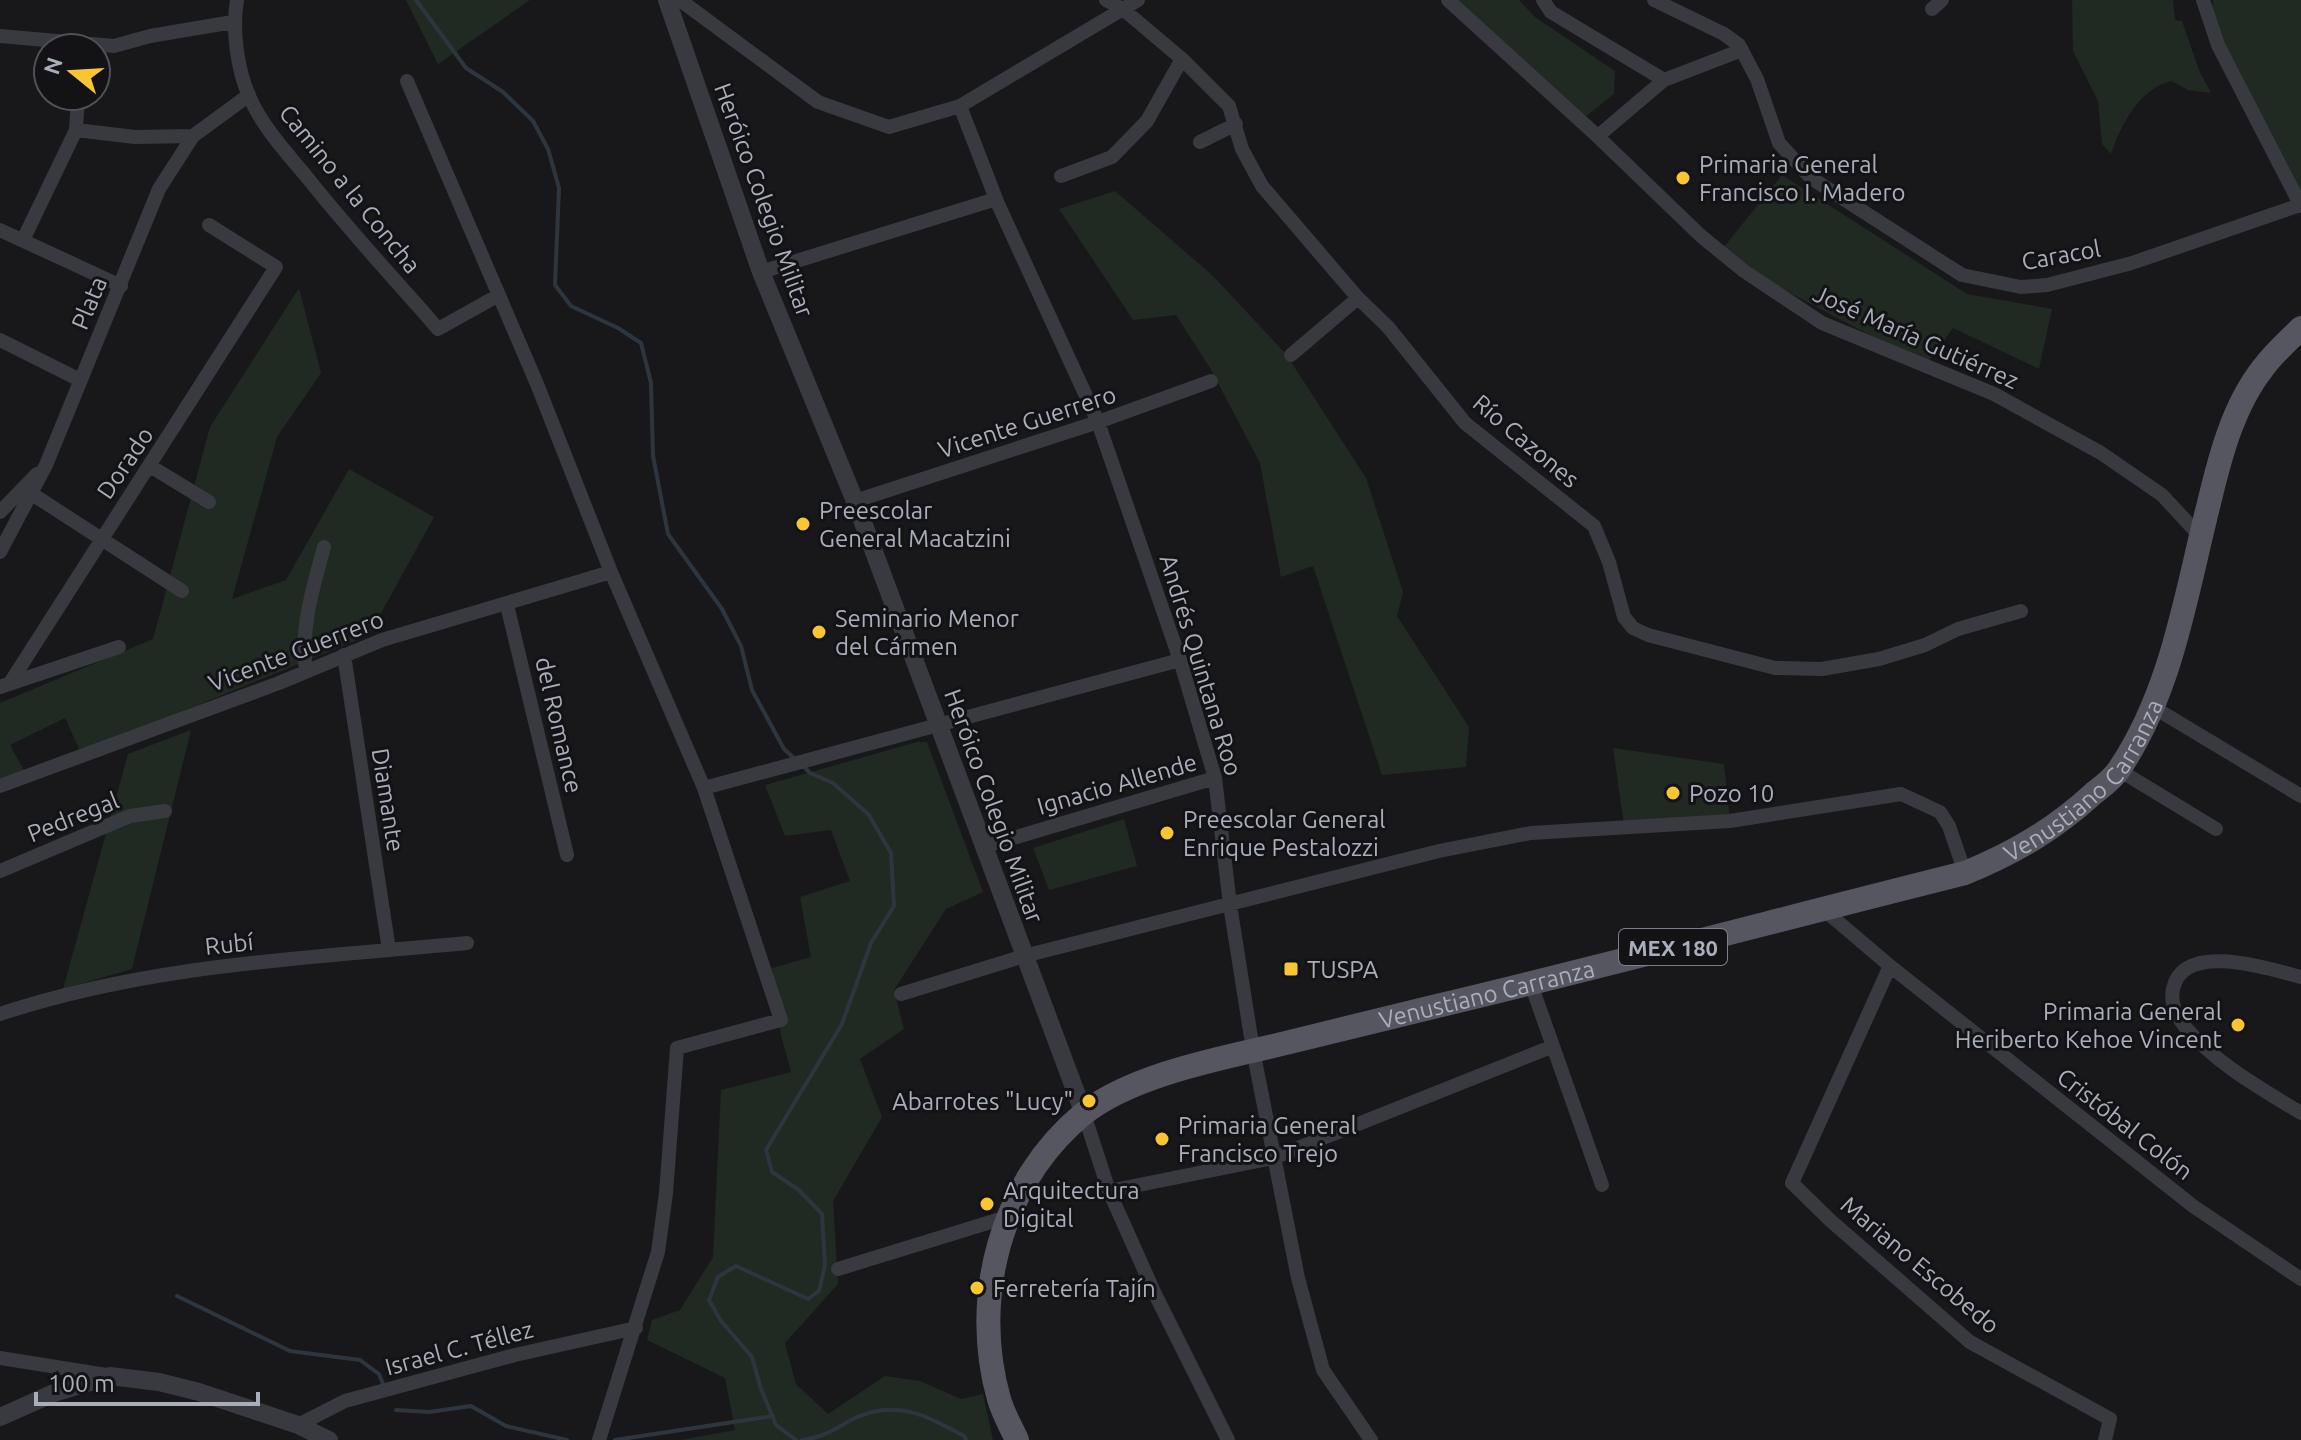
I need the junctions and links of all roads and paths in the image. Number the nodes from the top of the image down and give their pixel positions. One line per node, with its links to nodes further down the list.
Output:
1 (237, 0): 11 (street, Camino a la Concha)
2 (667, 0): 33 (street, Heróico Colegio Militar)
3 (680, 0): 20 (street)
4 (1106, 0): 10 (street, Río Cazones)
5 (1138, 0): 10 (street)
6 (1448, 0): 25 (street, José María Gutiérrez)
7 (1543, 0): 17 (street)
8 (1654, 0): 15 (street, Caracol)
9 (2203, 0): 29 (street)
10 (1124, 10): 16 (street, Río Cazones); 20 (street)
11 (233, 22): 14 (street); 19 (street, Camino a la Concha)
12 (0, 36): 13 (street)
13 (32, 40)
14 (112, 46)
15 (1742, 50): 17 (street); 29 (street, Caracol)
16 (1182, 59): 22 (street, Río Cazones); 27 (street)
17 (1664, 80): 25 (street)
18 (407, 81): 35 (street)
19 (249, 95): 24 (street, Plata); 35 (street, Camino a la Concha)
20 (960, 106): 28 (street, Andrés Quintana Roo)
21 (77, 112): 23 (street)
22 (1236, 124): 26 (street); 36 (street, Río Cazones)
23 (76, 130): 24 (street); 32 (street)
24 (193, 136): 34 (street, Plata)
25 (1598, 136): 49 (street, José María Gutiérrez)
26 (1200, 142)
27 (1061, 176)
28 (996, 199): 33 (street); 42 (street, Andrés Quintana Roo)
29 (2301, 206)
30 (209, 225): 44 (street, Dorado)
31 (0, 230): 32 (street)
32 (23, 240): 34 (street)
33 (761, 272): 46 (street, Heróico Colegio Militar)
34 (121, 286): 40 (street, Plata)
35 (499, 295): 53 (street)
36 (1358, 298): 39 (street); 56 (street, Río Cazones)
37 (2301, 328): 49 (main road, Venustiano Carranza / MEX 180)
38 (0, 340): 40 (street)
39 (1291, 355)
40 (80, 380): 43 (street, Plata)
41 (1211, 381): 42 (street, Vicente Guerrero)
42 (1098, 422): 46 (street, Vicente Guerrero); 59 (street, Andrés Quintana Roo)
43 (46, 465): 45 (street, Plata); 48 (street)
44 (150, 466): 47 (street); 50 (street, Dorado)
45 (32, 494): 50 (street); 52 (street, Plata)
46 (855, 501): 63 (street, Heróico Colegio Militar)
47 (209, 502)
48 (0, 512)
49 (2200, 536): 62 (main road, Venustiano Carranza / MEX 180)
50 (101, 538): 54 (street); 61 (street, Dorado)
51 (324, 547): 60 (street)
52 (0, 552)
53 (611, 572): 55 (street, Vicente Guerrero); 67 (street)
54 (182, 591)
55 (507, 605): 58 (street, Vicente Guerrero); 72 (street, del Romance)
56 (2021, 611)
57 (119, 647): 61 (street)
58 (344, 655): 60 (street, Vicente Guerrero); 78 (street, Diamante)
59 (1180, 660): 63 (street); 65 (street, Andrés Quintana Roo)
60 (306, 671): 66 (street, Vicente Guerrero)
61 (5, 685)
62 (2153, 707): 64 (main road, Venustiano Carranza / MEX 180); 68 (street)
63 (938, 723): 67 (street); 71 (street, Heróico Colegio Militar)
64 (2119, 770): 70 (street); 74 (main road, Venustiano Carranza / MEX 180)
65 (1215, 778): 71 (street, Ignacio Allende); 75 (street, Andrés Quintana Roo)
66 (0, 786)
67 (704, 788): 95 (street)
68 (2301, 796)
69 (165, 811): 73 (street, Pedregal)
70 (2216, 829)
71 (986, 846): 79 (street, Heróico Colegio Militar)
72 (567, 855)
73 (0, 871)
74 (1965, 873): 75 (street); 76 (main road, Venustiano Carranza / MEX 180)
75 (1230, 905): 79 (street); 86 (street, Andrés Quintana Roo)
76 (1823, 909): 80 (street, Cristóbal Colón); 82 (main road, Venustiano Carranza / MEX 180)
77 (467, 943): 78 (street, Rubí)
78 (389, 950): 84 (street, Rubí)
79 (1024, 956): 83 (street); 88 (street, Heróico Colegio Militar)
80 (1890, 966): 94 (street, Cristóbal Colón); 105 (street, Mariano Escobedo)
81 (2301, 977): 87 (street)
82 (1531, 984): 85 (street); 86 (main road, Venustiano Carranza / MEX 180)
83 (901, 994)
84 (0, 1014)
85 (1551, 1047): 89 (street); 90 (street)
86 (1253, 1050): 88 (main road, Venustiano Carranza / MEX 180); 89 (street, Andrés Quintana Roo)
87 (2301, 1113)
88 (1084, 1114): 91 (street, Heróico Colegio Militar); 92 (main road, Venustiano Carranza / MEX 180)
89 (1273, 1158): 91 (street); 104 (street, Andrés Quintana Roo)
90 (1602, 1185)
91 (1109, 1191): 103 (street, Heróico Colegio Militar)
92 (1007, 1217): 93 (street); 102 (main road, Venustiano Carranza / MEX 180)
93 (838, 1269)
94 (2301, 1279)
95 (636, 1328): 99 (street, Israel C. Téllez); 101 (street)
96 (0, 1358): 97 (street)
97 (110, 1376): 98 (street); 99 (street)
98 (0, 1417)
99 (298, 1425): 100 (street)
100 (329, 1440)
101 (599, 1440)
102 (1017, 1440)
103 (1228, 1440)
104 (1371, 1440)
105 (2105, 1440)

